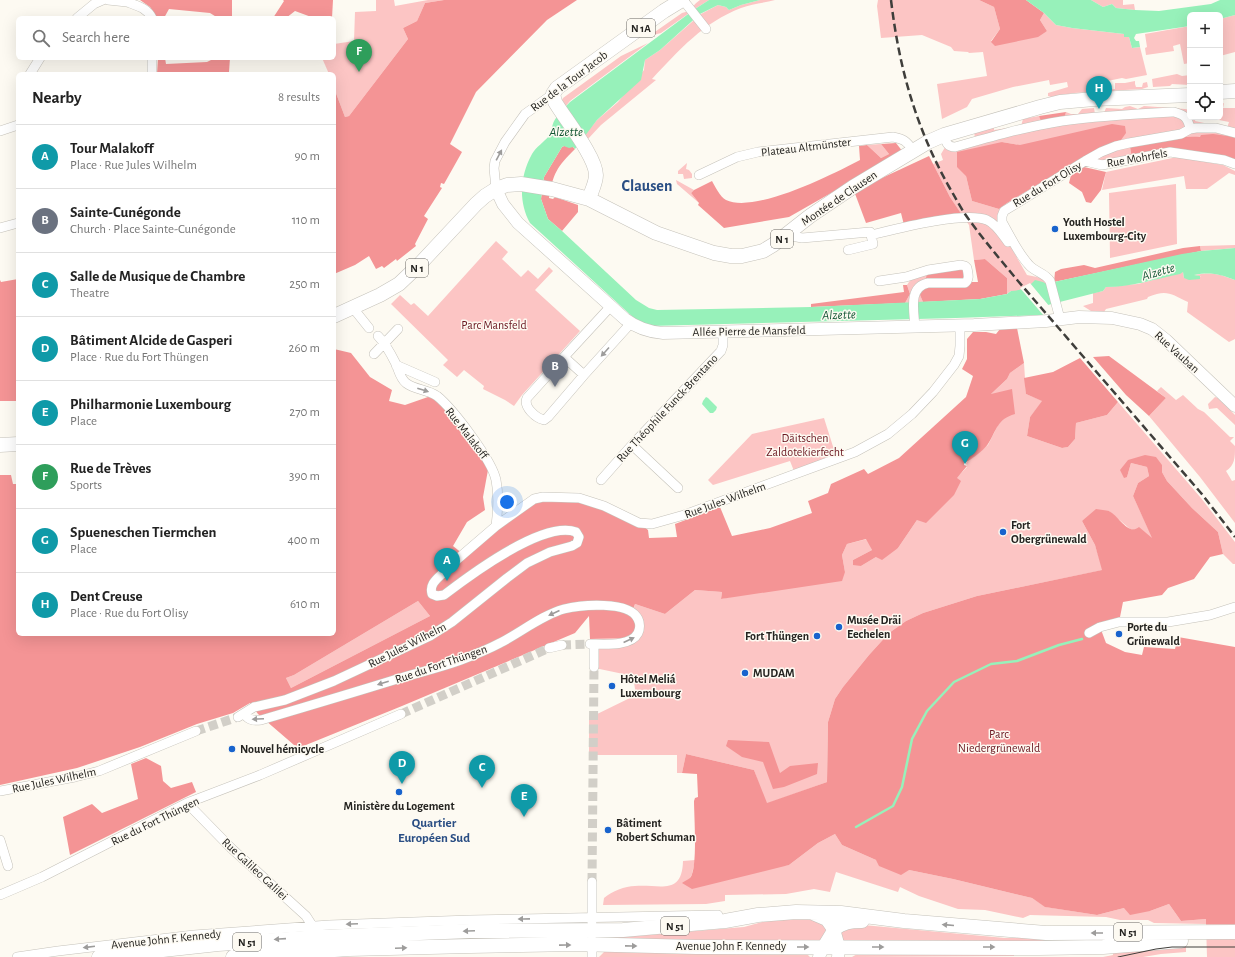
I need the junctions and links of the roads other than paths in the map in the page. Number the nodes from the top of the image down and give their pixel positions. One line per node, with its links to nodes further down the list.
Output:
1 (103, 0): 5 (street)
2 (108, 0): 3 (street)
3 (128, 1): 6 (street)
4 (685, 3): 7 (street); 14 (main road, Rue de la Tour Jacob / N 1A)
5 (79, 16)
6 (151, 16)
7 (706, 29)
8 (39, 60): 10 (street)
9 (152, 60): 11 (street)
10 (31, 72)
11 (152, 72)
12 (1235, 91): 13 (main road)
13 (1223, 92)
14 (553, 94): 25 (street, Rue de la Tour Jacob, one-way to 14); 26 (main road)
15 (1187, 95): 20 (main road, Montée de Clausen / N 1)
16 (16, 126): 18 (street)
17 (1190, 129): 19 (street, Rue du Fort Olisy); 20 (street); 22 (street, Rue du Fort Olisy)
18 (0, 131)
19 (1235, 133)
20 (944, 135): 21 (main road, Montée de Clausen / N 1)
21 (913, 150): 24 (street, Plateau Altmünster); 29 (main road, Montée de Clausen / N 1)
22 (1085, 161): 23 (street, Rue Mohrfels); 31 (street, Rue du Fort Olisy)
23 (1235, 164)
24 (699, 175)
25 (496, 189): 26 (main road, Montée de Clausen / N 1); 34 (main road, Allée Pierre de Mansfeld); 35 (main road, N 1)
26 (589, 199): 29 (main road, Montée de Clausen / N 1)
27 (16, 224): 28 (street)
28 (0, 228)
29 (787, 235): 30 (street)
30 (871, 235): 31 (street); 32 (street)
31 (1012, 240): 37 (street, Rue du Fort Olisy)
32 (848, 250)
33 (879, 281): 39 (street)
34 (611, 306): 38 (main road, Allée Pierre de Mansfeld); 46 (street)
35 (353, 308): 36 (main road, N 1); 41 (street)
36 (336, 315)
37 (1060, 319): 40 (main road, Allée Pierre de Mansfeld); 50 (main road, Rue Vauban)
38 (631, 323): 43 (main road, Allée Pierre de Mansfeld); 48 (street, one-way to 48)
39 (915, 324): 40 (main road, Allée Pierre de Mansfeld); 43 (main road, Allée Pierre de Mansfeld)
40 (960, 326): 56 (street, Rue Jules Wilhelm)
41 (369, 328)
42 (398, 329): 44 (street)
43 (723, 332): 53 (street, Rue Théophile Funck-Brentano)
44 (381, 339): 45 (street); 47 (street, Rue Malakoff)
45 (374, 354)
46 (564, 357): 48 (street); 48 (street)
47 (396, 365): 49 (street); 56 (street, Rue Malakoff, one-way to 56)
48 (584, 375)
49 (435, 382)
50 (1235, 406)
51 (16, 444): 52 (main road)
52 (0, 445)
53 (632, 445): 54 (street, Rue Théophile Funck-Brentano); 55 (street)
54 (601, 480)
55 (678, 488)
56 (496, 526): 63 (street, Rue Jules Wilhelm)
57 (1235, 607): 58 (street)
58 (1089, 633)
59 (562, 645): 60 (street)
60 (549, 648)
61 (594, 667): 63 (street, Rue du Fort Thüngen, one-way to 63)
62 (401, 714): 66 (street, Rue du Fort Thüngen)
63 (241, 716)
64 (196, 731): 65 (street, Rue Jules Wilhelm)
65 (0, 791)
66 (187, 803): 70 (street, Rue du Fort Thüngen); 76 (street, Rue Galileo Galilei)
67 (0, 840): 68 (street)
68 (8, 866)
69 (592, 882): 74 (street)
70 (0, 895)
71 (810, 912): 73 (main road, Avenue John F. Kennedy / N 51); 74 (main road, Avenue John F. Kennedy / N 51); 75 (main road, N 51)
72 (395, 921): 74 (street, Avenue John F. Kennedy, one-way to 72); 76 (street, Avenue John F. Kennedy, one-way to 76); 78 (street, Avenue John F. Kennedy)
73 (904, 921): 75 (main road, N 51); 79 (main road, Avenue John F. Kennedy / N 51, one-way to 73)
74 (592, 923): 78 (main road, Avenue John F. Kennedy / N 51, one-way to 78); 81 (street)
75 (834, 929): 82 (main road); 83 (main road)
76 (316, 931): 78 (main road, Avenue John F. Kennedy / N 51); 84 (street, Avenue John F. Kennedy, one-way to 84); 85 (street); 87 (main road, Avenue John F. Kennedy / N 51, one-way to 87)
77 (1235, 932): 79 (main road, N 51)
78 (363, 935)
79 (1206, 937): 80 (main road, N 51); 83 (main road, Avenue John F. Kennedy / N 51, one-way to 79)
80 (1235, 942)
81 (592, 951): 82 (main road, Avenue John F. Kennedy / N 51, one-way to 82); 85 (main road, Avenue John F. Kennedy / N 51, one-way to 81)
82 (821, 952): 83 (main road, Avenue John F. Kennedy / N 51)
83 (839, 952)
84 (58, 954): 86 (street, Avenue John F. Kennedy)
85 (321, 954): 88 (main road, Avenue John F. Kennedy / N 51)
86 (17, 957)
87 (99, 957)
88 (233, 957)

